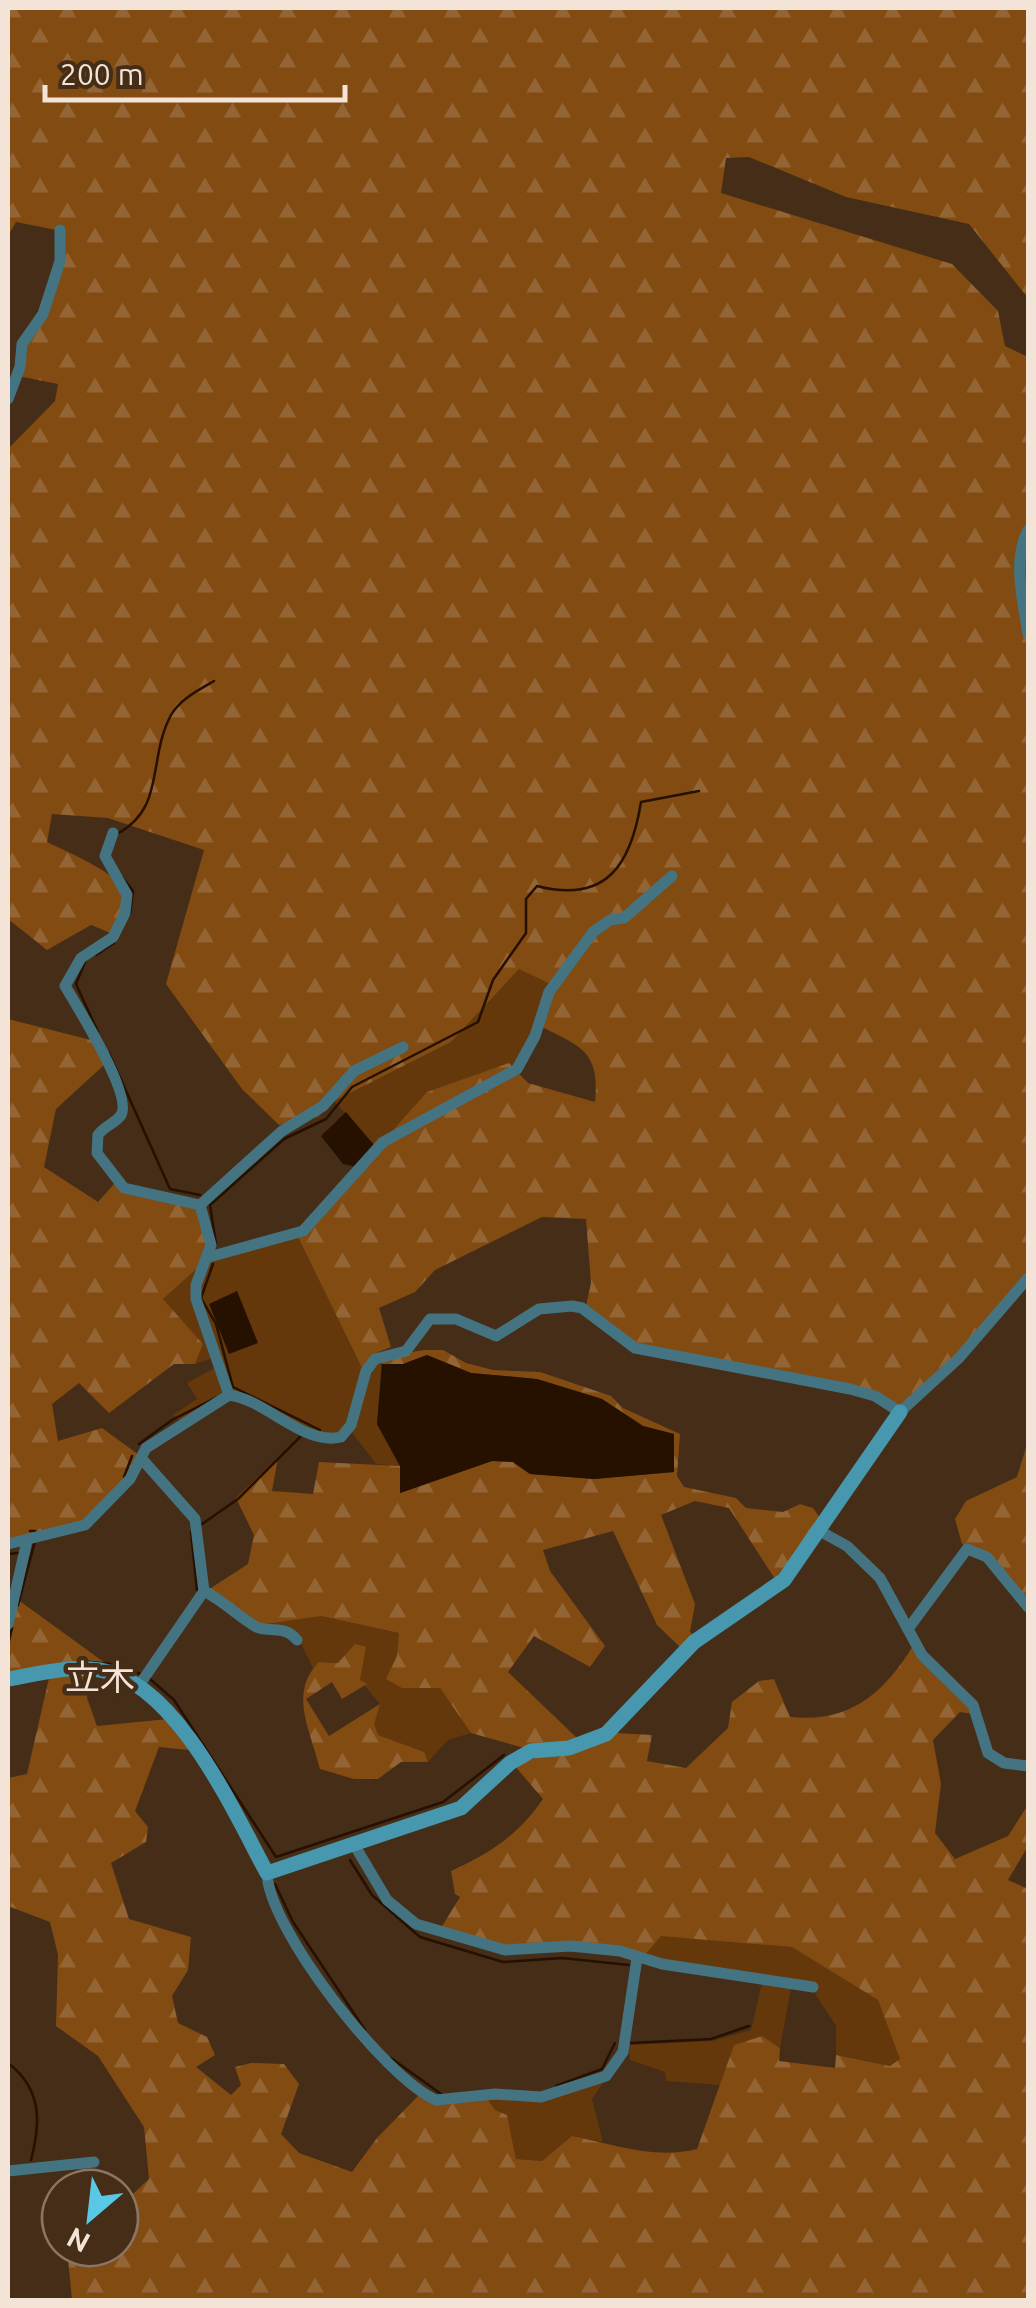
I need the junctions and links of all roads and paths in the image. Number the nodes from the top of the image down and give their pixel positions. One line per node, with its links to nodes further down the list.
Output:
1 (60, 230): 2 (street)
2 (8, 399)
3 (1028, 530): 4 (street)
4 (1028, 634)
5 (113, 832): 8 (street)
6 (672, 876): 9 (street)
7 (403, 1046): 8 (street)
8 (200, 1205): 9 (street)
9 (209, 1256): 11 (street)
10 (1028, 1278): 12 (street)
11 (229, 1395): 12 (street); 13 (street)
12 (900, 1412): 14 (street)
13 (141, 1458): 15 (street); 17 (street)
14 (816, 1530): 20 (street); 25 (street)
15 (33, 1539): 16 (street); 19 (street)
16 (8, 1544)
17 (204, 1591): 21 (street); 23 (street)
18 (1028, 1607): 20 (street)
19 (8, 1624)
20 (908, 1629): 24 (street)
21 (297, 1640)
22 (8, 1679): 23 (street)
23 (140, 1684): 26 (street)
24 (1028, 1766)
25 (356, 1846): 26 (street); 27 (street)
26 (266, 1873): 27 (street)
27 (637, 1958): 28 (street)
28 (813, 1986)
29 (94, 2162): 30 (street)
30 (8, 2170)

